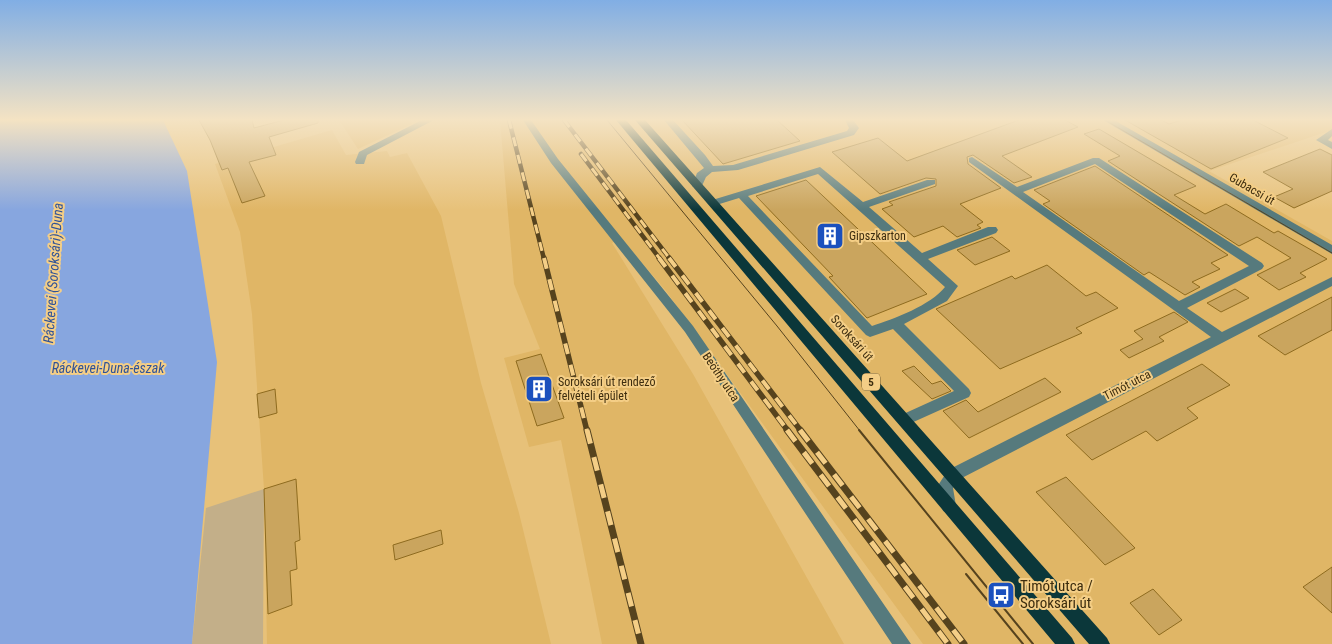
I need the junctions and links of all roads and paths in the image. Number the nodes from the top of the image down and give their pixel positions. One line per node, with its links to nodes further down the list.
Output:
1 (369, 150): 9 (street)
2 (547, 150): 27 (street, Beöthy utca)
3 (646, 150): 26 (main road, 5)
4 (666, 150): 12 (main road, Soroksári út / 5)
5 (696, 150): 10 (street)
6 (796, 150): 10 (street)
7 (1160, 150): 18 (street, Gubacsi út)
8 (972, 160): 13 (street)
9 (360, 162)
10 (710, 169): 12 (street)
11 (931, 182): 16 (street)
12 (697, 186): 15 (main road, Soroksári út / 5)
13 (1016, 191): 21 (street); 21 (street)
14 (741, 194): 15 (street); 16 (street); 22 (street)
15 (713, 203): 24 (main road, Soroksári út / 5)
16 (861, 206): 19 (street)
17 (992, 230): 19 (street)
18 (1332, 250)
19 (920, 258): 22 (street)
20 (1332, 281): 23 (street, Timót utca)
21 (1178, 307): 23 (street)
22 (895, 323): 24 (street)
23 (1221, 338): 25 (street, Timót utca)
24 (904, 420): 25 (main road, Soroksári út / 5)
25 (953, 475): 26 (street); 29 (main road, Soroksári út / 5)
26 (948, 506): 28 (main road, 5)
27 (902, 644)
28 (1066, 644)
29 (1101, 644)

